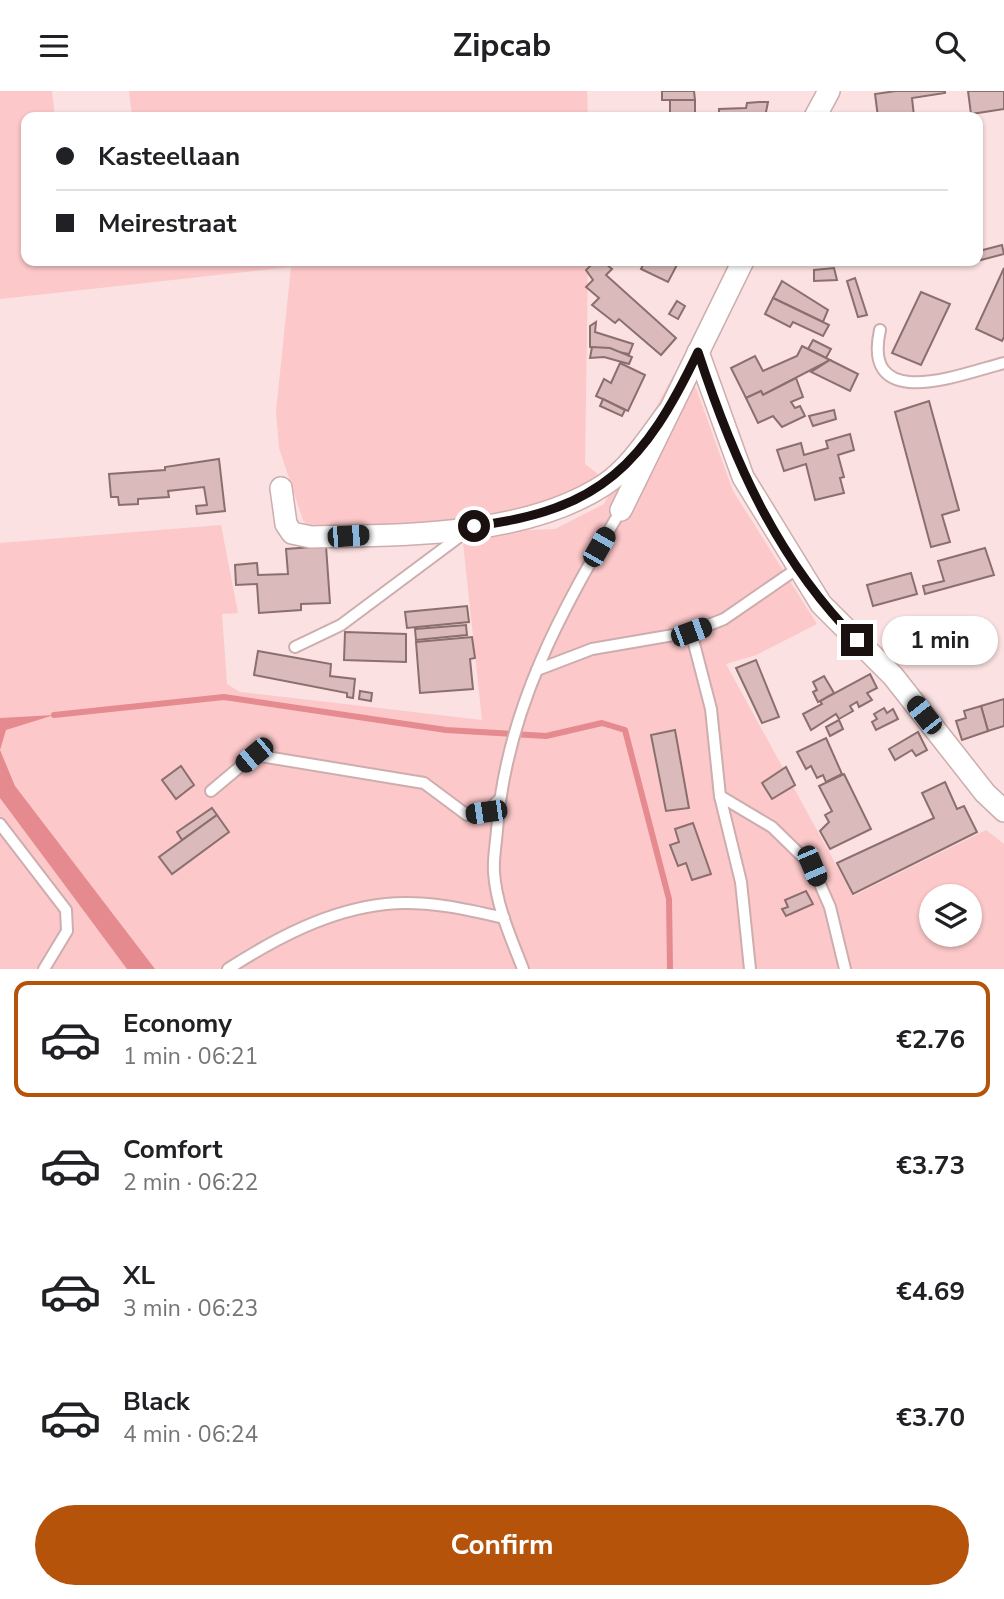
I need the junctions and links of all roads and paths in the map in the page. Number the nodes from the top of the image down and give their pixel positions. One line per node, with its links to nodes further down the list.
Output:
1 (829, 91): 2 (street)
2 (818, 112)
3 (741, 266): 5 (street)
4 (880, 330): 6 (lane)
5 (698, 352): 7 (street); 11 (street)
6 (1004, 363)
7 (668, 412): 9 (street); 10 (street)
8 (281, 488): 10 (street)
9 (621, 510): 14 (lane)
10 (474, 526): 13 (lane)
11 (798, 568): 12 (lane); 18 (street)
12 (691, 632): 14 (lane); 16 (lane)
13 (295, 647)
14 (537, 670): 17 (lane)
15 (211, 791): 17 (lane)
16 (720, 796): 24 (lane); 25 (lane)
17 (499, 800): 20 (lane)
18 (1004, 811)
19 (0, 824): 21 (lane)
20 (504, 918): 22 (lane); 23 (lane)
21 (44, 969)
22 (228, 969)
23 (523, 969)
24 (750, 969)
25 (845, 969)

